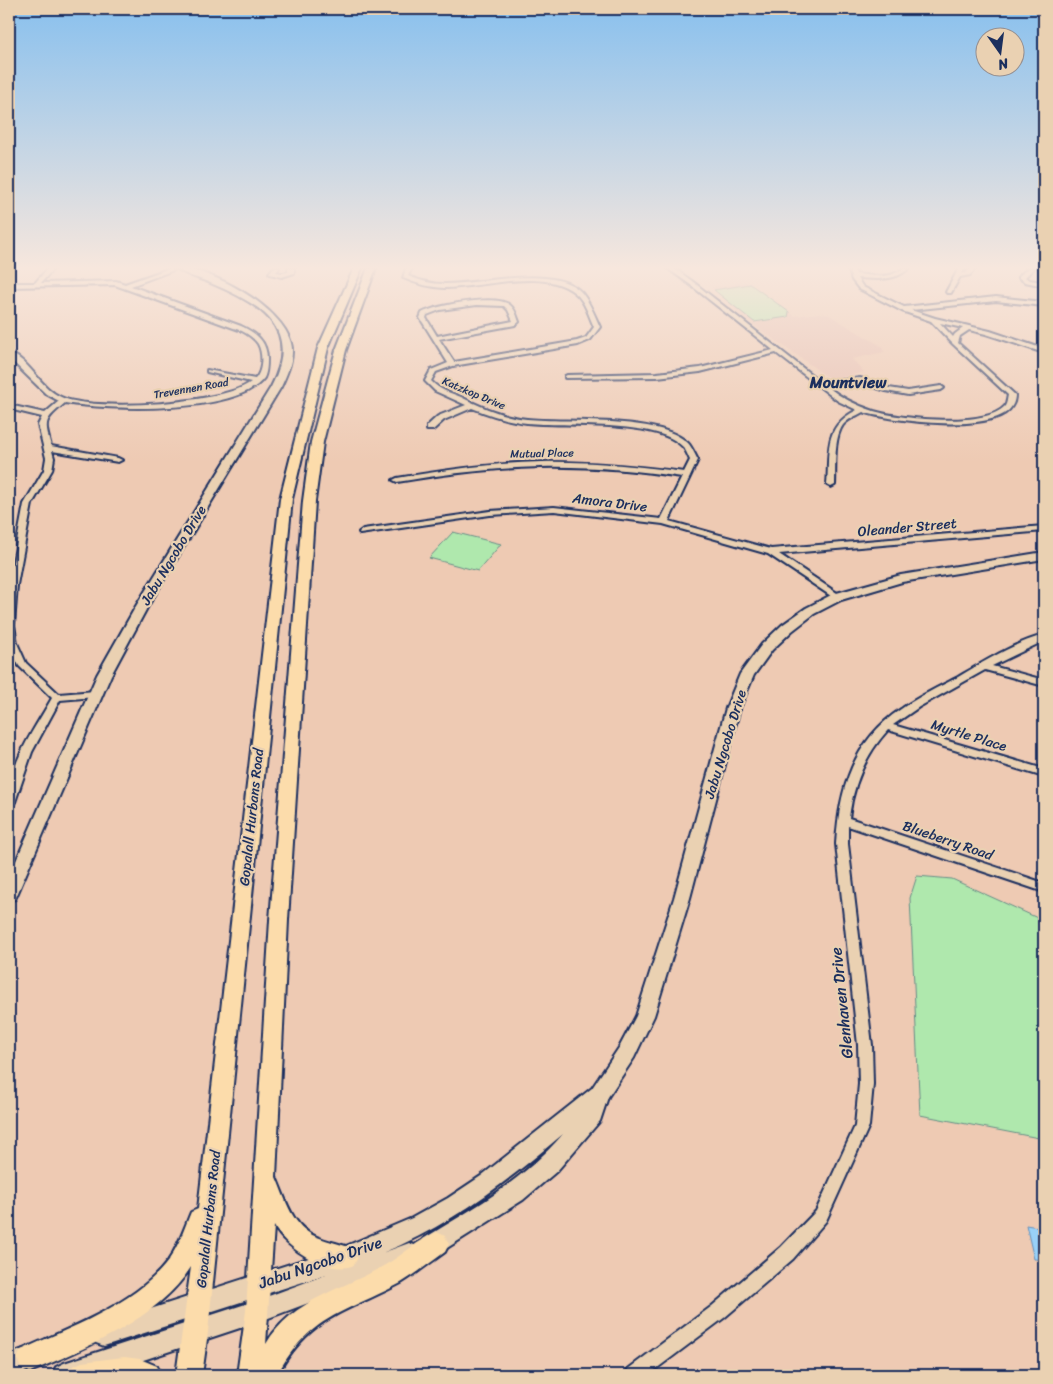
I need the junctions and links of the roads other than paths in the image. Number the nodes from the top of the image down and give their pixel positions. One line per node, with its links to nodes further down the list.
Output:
1 (251, 333): 20 (street)
2 (283, 333): 43 (main road, Jabu Ngcobo Drive)
3 (331, 333): 52 (main road, Gopalall Hurbans Road)
4 (348, 333): 53 (main road)
5 (433, 333): 12 (street)
6 (470, 333): 12 (street)
7 (593, 333): 17 (street, Katzkop Drive)
8 (754, 333): 14 (street)
9 (945, 333): 13 (street)
10 (961, 333): 13 (street)
11 (987, 333): 15 (street)
12 (436, 338): 17 (street)
13 (955, 343): 26 (street)
14 (777, 351): 19 (street); 21 (street)
15 (1044, 351)
16 (9, 355): 23 (street, Trevennen Road)
17 (452, 364): 24 (street, Katzkop Drive)
18 (210, 371): 20 (street)
19 (567, 377)
20 (257, 381): 23 (street, Trevennen Road)
21 (819, 384): 22 (street); 26 (street)
22 (941, 388)
23 (63, 401): 27 (street)
24 (472, 405): 28 (street); 31 (street, Katzkop Drive)
25 (9, 408): 27 (street)
26 (862, 410): 33 (street)
27 (46, 416): 29 (street)
28 (430, 428)
29 (47, 448): 30 (street); 44 (street)
30 (118, 460)
31 (688, 475): 32 (street, Mutual Place); 34 (street, Katzkop Drive)
32 (397, 480)
33 (831, 485)
34 (664, 522): 36 (street, Amora Drive); 37 (street, Amora Drive)
35 (1044, 529): 37 (street, Oleander Street)
36 (363, 532)
37 (771, 552): 39 (street, Amora Drive)
38 (1044, 555): 39 (main road, Jabu Ngcobo Drive)
39 (837, 597): 51 (main road, Jabu Ngcobo Drive)
40 (1044, 638): 41 (street, Glenhaven Drive)
41 (983, 666): 42 (street); 45 (street, Glenhaven Drive)
42 (1044, 683)
43 (95, 694): 44 (street); 50 (main road, Jabu Ngcobo Drive)
44 (57, 697): 47 (street)
45 (886, 726): 46 (street, Myrtle Place); 48 (street, Glenhaven Drive)
46 (1044, 773)
47 (9, 802)
48 (842, 820): 49 (street, Blueberry Road); 67 (street, Glenhaven Drive)
49 (1044, 888)
50 (9, 895)
51 (599, 1094): 54 (main road, Jabu Ngcobo Drive); 55 (main road, Jabu Ngcobo Drive)
52 (217, 1128): 57 (main road, Gopalall Hurbans Road); 60 (main road)
53 (267, 1180): 55 (main road); 56 (main road)
54 (437, 1244): 58 (main road, Jabu Ngcobo Drive); 66 (main road)
55 (346, 1257): 56 (main road, Jabu Ngcobo Drive)
56 (259, 1283): 57 (main road, Jabu Ngcobo Drive); 58 (main road)
57 (199, 1303): 59 (main road, Gopalall Hurbans Road); 60 (main road, Jabu Ngcobo Drive)
58 (258, 1311): 59 (main road, Jabu Ngcobo Drive); 65 (main road)
59 (196, 1332): 61 (main road, Jabu Ngcobo Drive); 64 (main road, Gopalall Hurbans Road)
60 (20, 1362)
61 (64, 1375)
62 (82, 1375): 63 (main road)
63 (148, 1375)
64 (190, 1375)
65 (250, 1375)
66 (263, 1375)
67 (634, 1375)

